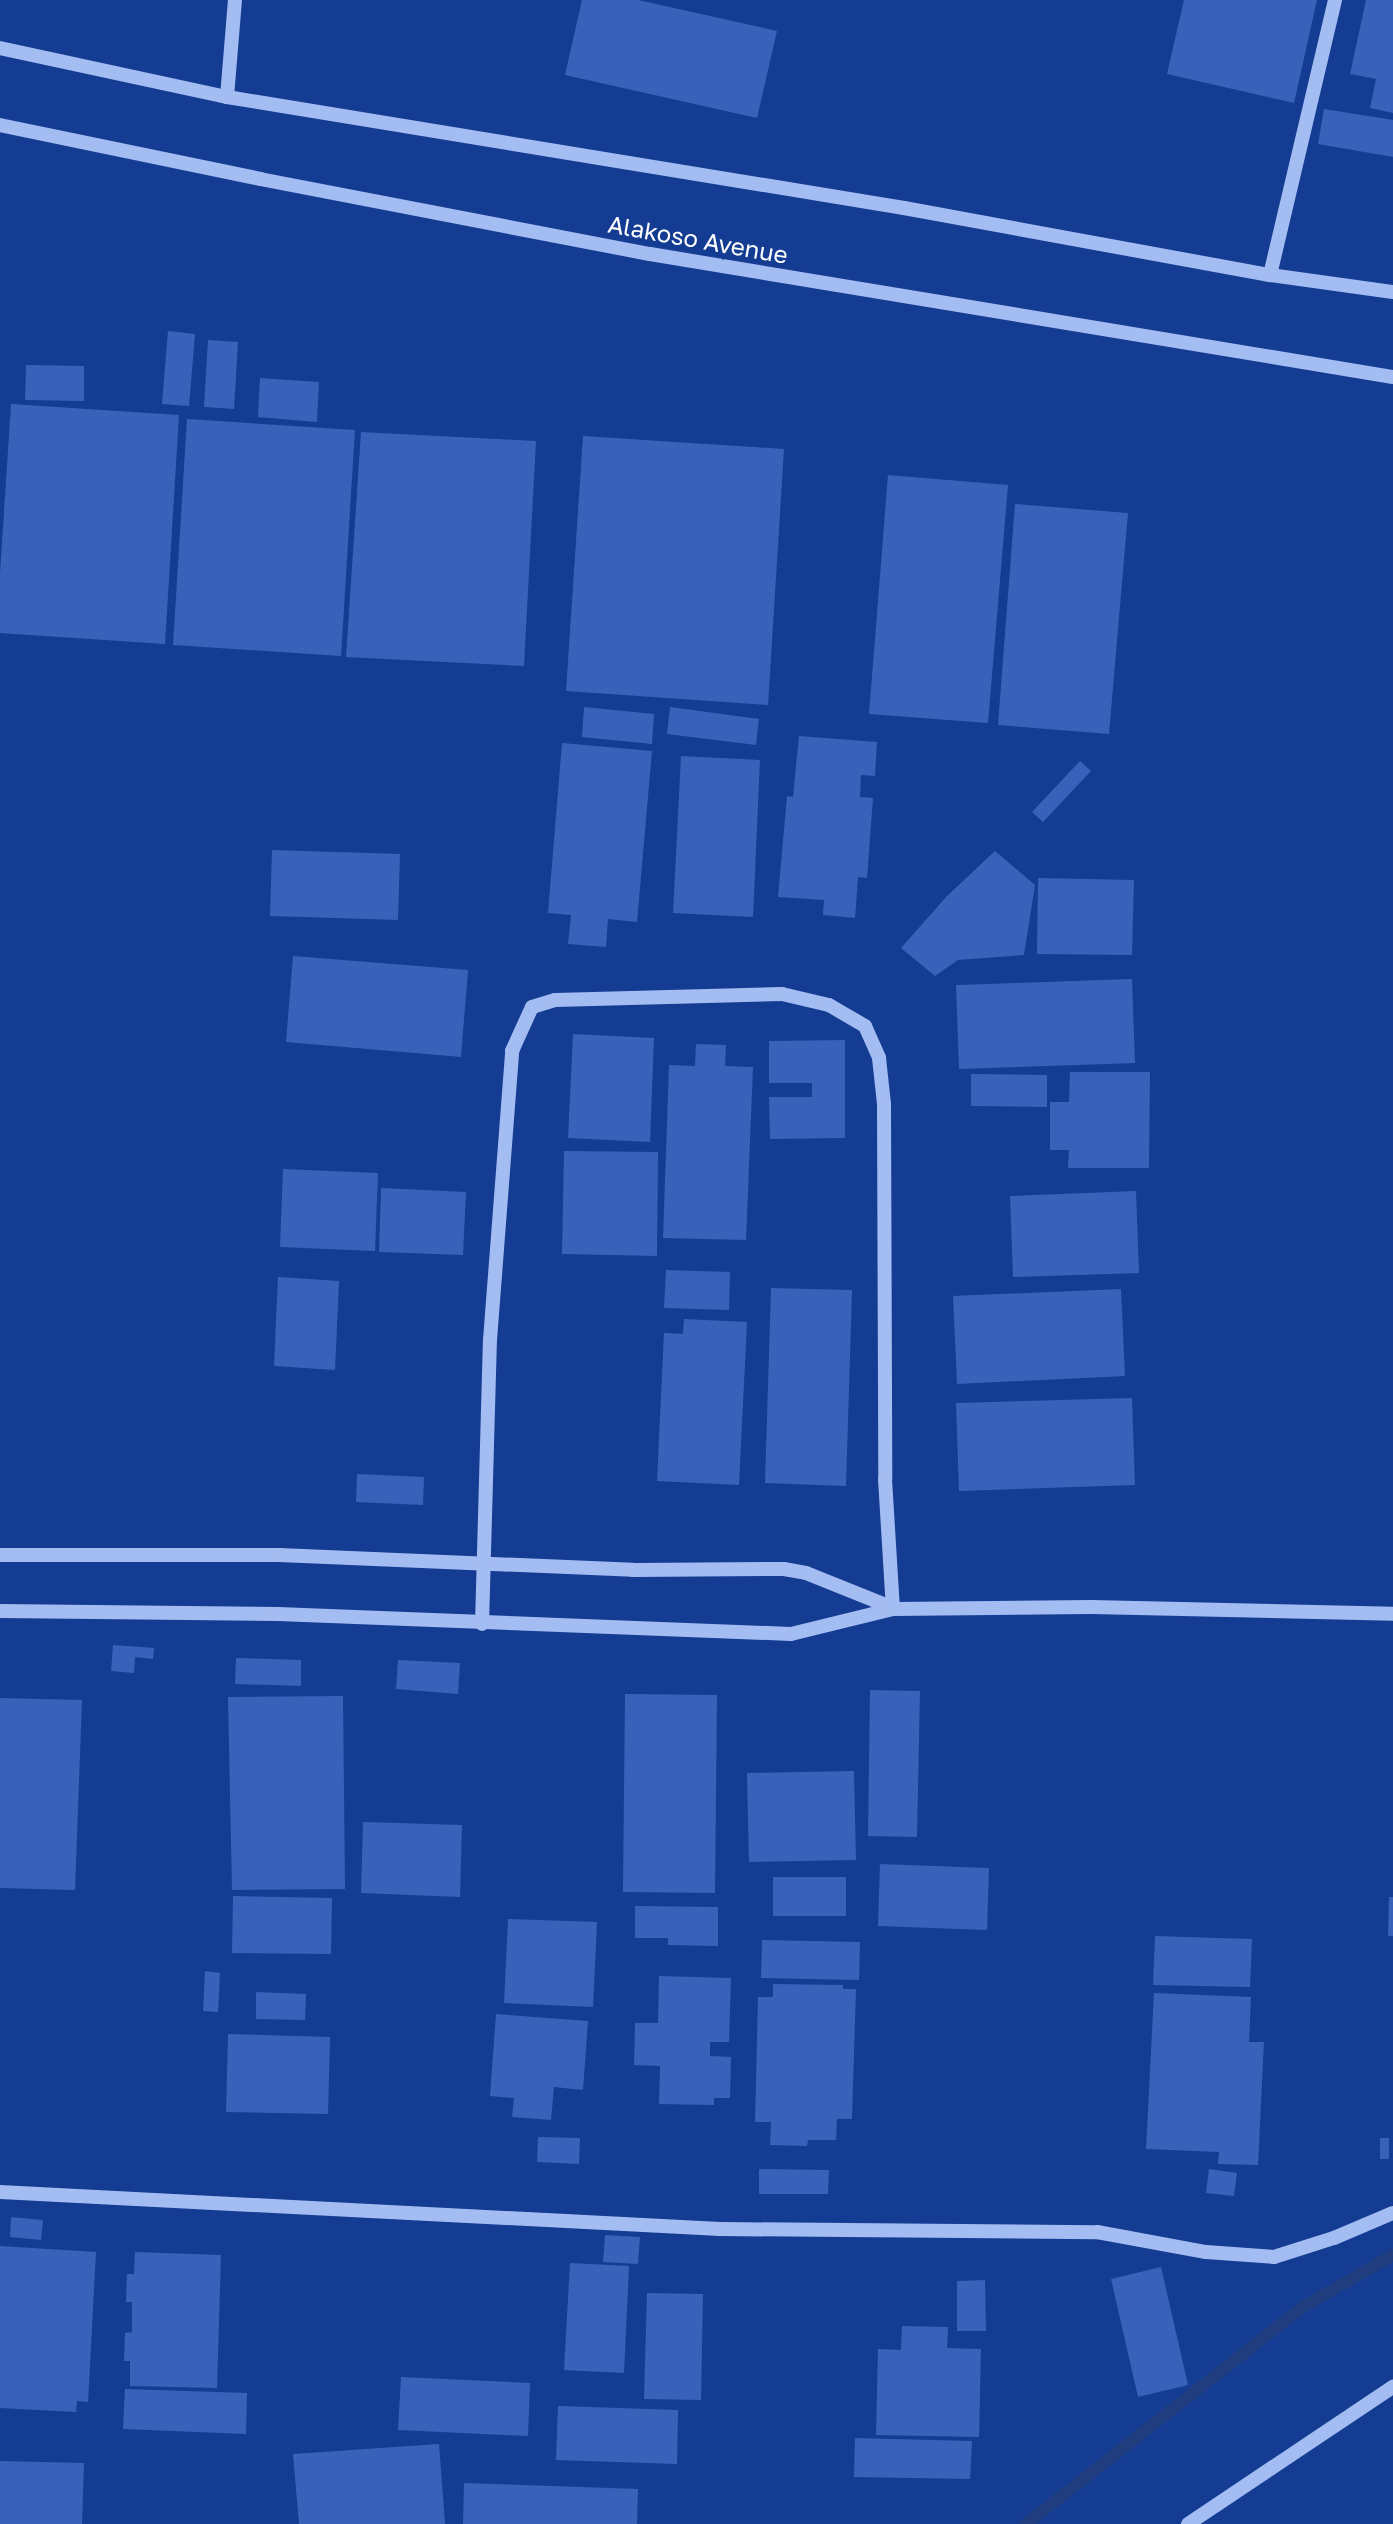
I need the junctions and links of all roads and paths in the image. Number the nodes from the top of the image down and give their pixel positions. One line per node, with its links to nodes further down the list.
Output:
1 (235, 0): 4 (street)
2 (1335, 0): 6 (street)
3 (0, 48): 4 (street)
4 (227, 97): 6 (street)
5 (0, 125): 8 (street, Alakoso Avenue)
6 (1270, 275): 7 (street)
7 (1393, 292)
8 (1393, 377)
9 (0, 1555): 10 (street)
10 (484, 1565): 11 (street); 11 (street); 14 (street)
11 (893, 1609): 13 (street); 14 (street)
12 (0, 1611): 14 (street)
13 (1393, 1614)
14 (482, 1624)
15 (0, 2192): 16 (street)
16 (1393, 2213)
17 (1393, 2387): 18 (street)
18 (1188, 2524)

